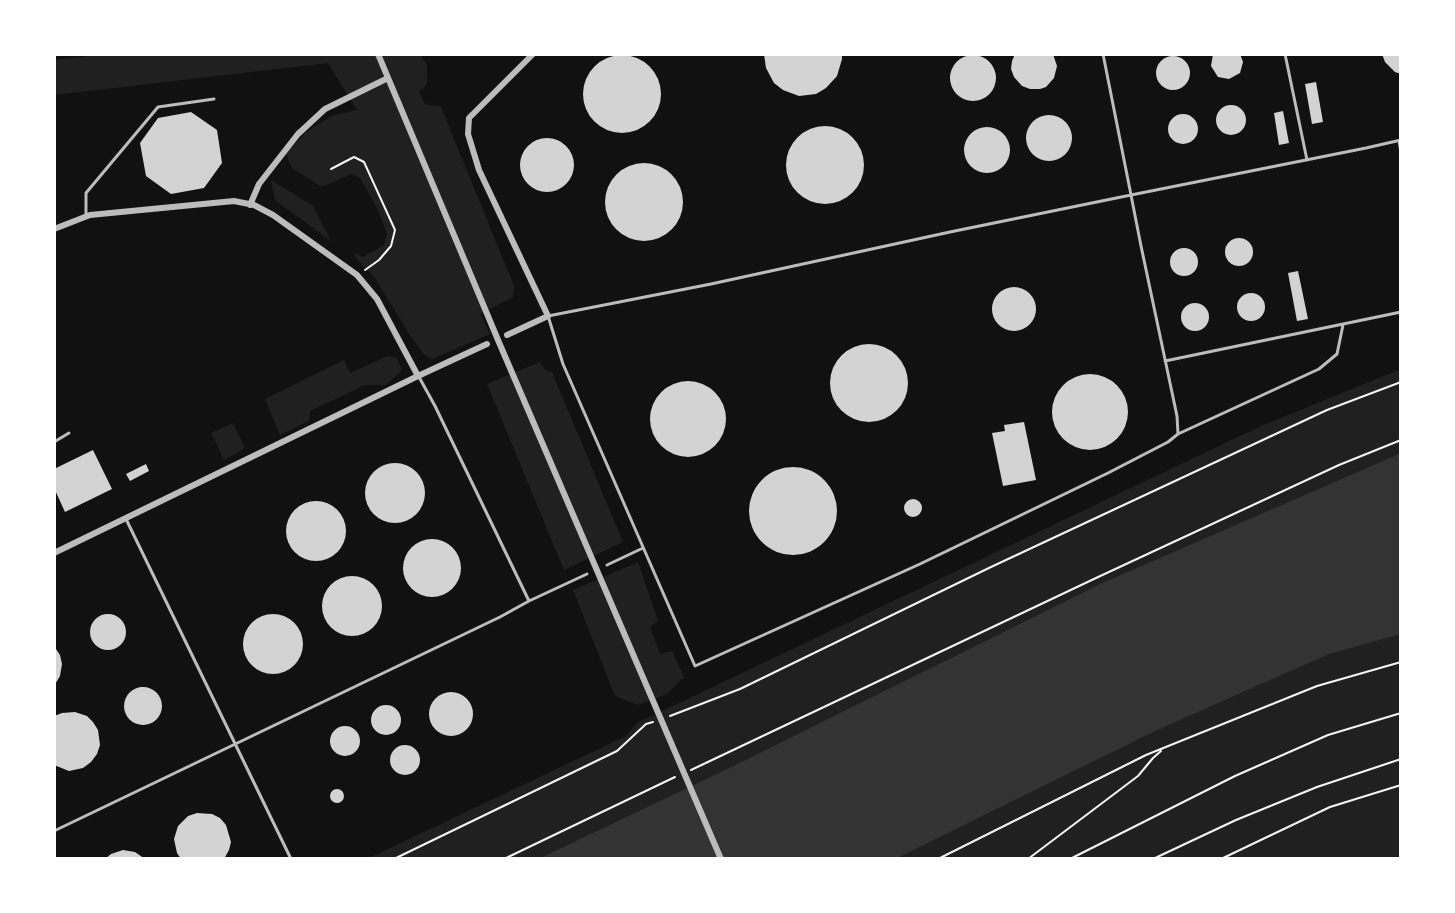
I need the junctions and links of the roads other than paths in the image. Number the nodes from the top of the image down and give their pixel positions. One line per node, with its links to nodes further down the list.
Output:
1 (378, 54): 5 (street)
2 (533, 54): 15 (street)
3 (1103, 54): 10 (lane)
4 (1285, 54): 9 (lane)
5 (388, 78): 11 (street); 33 (street)
6 (214, 99): 12 (lane)
7 (1400, 141): 8 (lane); 9 (lane)
8 (1401, 152)
9 (1307, 160): 10 (lane)
10 (1131, 195): 15 (lane); 19 (lane)
11 (250, 205): 12 (street); 20 (street)
12 (86, 216): 13 (street)
13 (54, 230)
14 (1401, 312): 16 (lane)
15 (548, 316): 17 (street); 25 (lane)
16 (1343, 324): 19 (lane); 22 (lane)
17 (507, 335)
18 (487, 344): 20 (street)
19 (1165, 361): 22 (lane)
20 (418, 376): 24 (street); 29 (lane)
21 (69, 433): 23 (lane)
22 (1178, 434): 25 (lane)
23 (54, 442)
24 (126, 519): 26 (street); 30 (lane)
25 (644, 547): 27 (lane)
26 (55, 550)
27 (607, 565)
28 (587, 574): 29 (lane)
29 (529, 601): 30 (lane)
30 (236, 744): 31 (lane); 32 (lane)
31 (54, 831)
32 (291, 859)
33 (721, 859)

